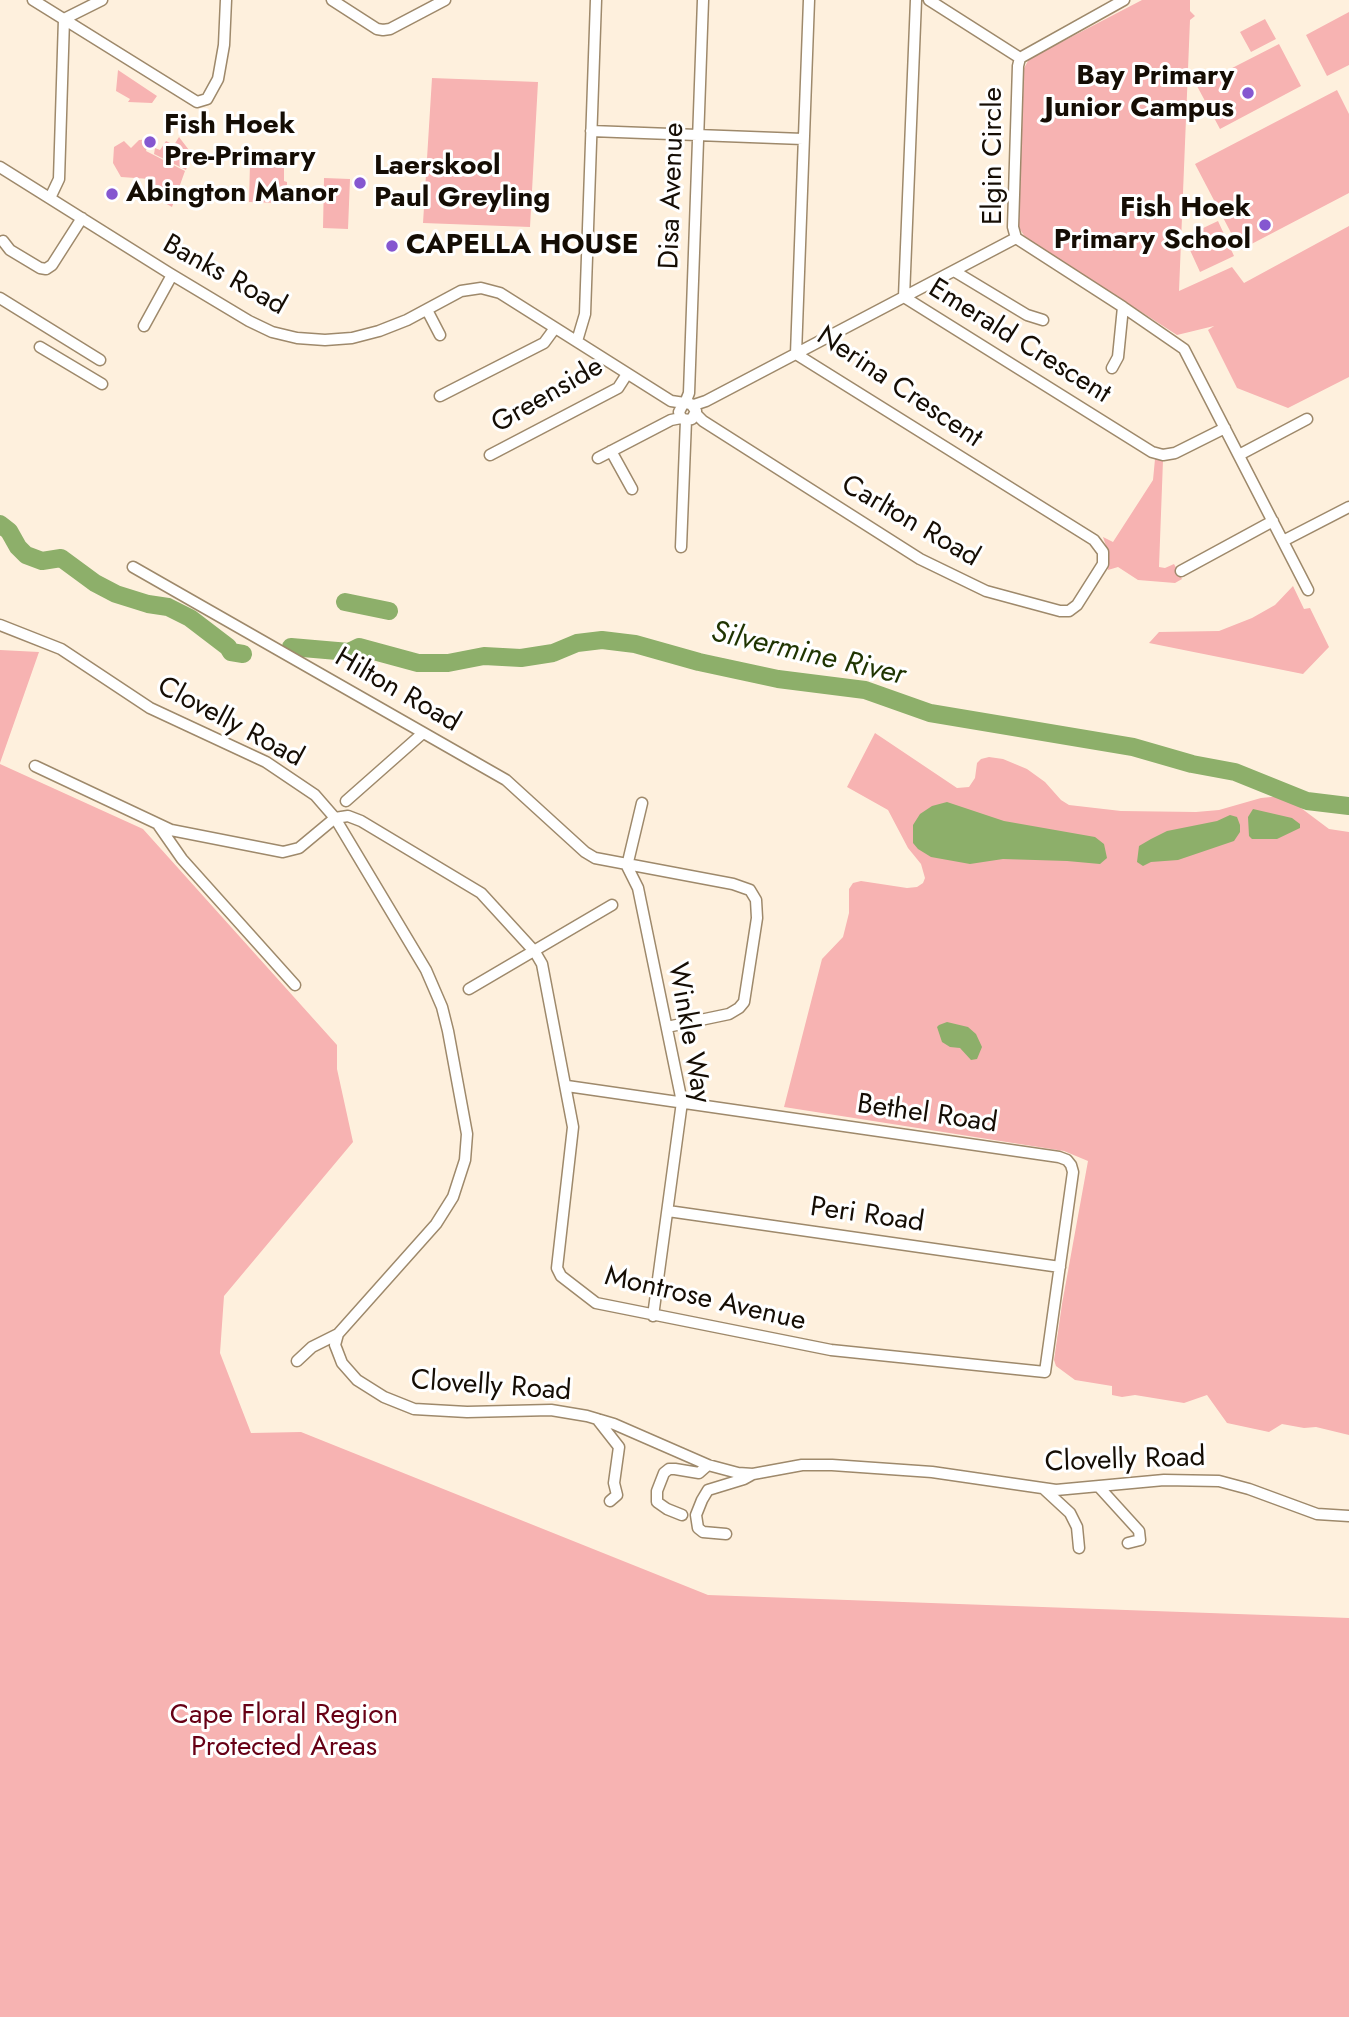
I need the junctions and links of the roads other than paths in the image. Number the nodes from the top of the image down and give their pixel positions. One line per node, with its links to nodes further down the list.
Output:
1 (33, 0): 12 (street)
2 (102, 0): 12 (street)
3 (226, 0): 12 (street)
4 (332, 0): 5 (street)
5 (445, 0)
6 (596, 0): 14 (street)
7 (703, 0): 15 (street, Disa Avenue)
8 (809, 0): 16 (street, Nerina Crescent)
9 (916, 0): 24 (street, Emerald Crescent)
10 (929, 0): 13 (street)
11 (1124, 0): 13 (street, Elgin Circle)
12 (64, 19): 18 (street)
13 (1020, 58): 20 (street, Elgin Circle)
14 (592, 131): 15 (street); 33 (street)
15 (698, 136): 16 (street); 43 (street, Disa Avenue)
16 (803, 139): 36 (street, Nerina Crescent)
17 (0, 167): 18 (street, Banks Road)
18 (50, 198): 19 (street, Banks Road)
19 (82, 218): 21 (street); 23 (street, Banks Road)
20 (1016, 238): 22 (street); 26 (street, Elgin Circle)
21 (3, 242)
22 (954, 271): 24 (street); 29 (street)
23 (172, 275): 28 (street, Banks Road); 30 (street)
24 (904, 297): 36 (street); 45 (street, Emerald Crescent)
25 (0, 298): 35 (street)
26 (1123, 307): 39 (street); 45 (street, Elgin Circle)
27 (427, 310): 28 (street, Carlton Road); 31 (street, Carlton Road); 32 (street)
28 (407, 320)
29 (1043, 320)
30 (144, 326)
31 (555, 328): 33 (street, Carlton Road); 42 (street)
32 (440, 335)
33 (577, 341): 40 (street, Carlton Road)
34 (40, 347): 38 (street)
35 (86, 351): 37 (street); 38 (street)
36 (796, 354): 43 (street); 53 (street, Nerina Crescent)
37 (100, 360)
38 (74, 367): 41 (street)
39 (1112, 369)
40 (627, 374): 43 (street, Carlton Road); 47 (street, Greenside)
41 (102, 384)
42 (440, 396)
43 (688, 411): 46 (street); 53 (street, Carlton Road); 55 (street, Disa Avenue)
44 (1307, 419): 48 (street)
45 (1225, 428): 48 (street, Elgin Circle)
46 (611, 451): 49 (street); 50 (street)
47 (490, 455)
48 (1239, 455): 52 (street, Elgin Circle)
49 (598, 458)
50 (632, 489)
51 (1349, 507): 54 (street)
52 (1273, 521): 54 (street, Elgin Circle); 57 (street)
53 (1094, 540)
54 (1283, 541): 58 (street, Elgin Circle)
55 (681, 547)
56 (133, 567): 60 (street, Hilton Road)
57 (1181, 571)
58 (1308, 590)
59 (0, 625): 64 (street, Clovelly Road)
60 (423, 733): 62 (street); 66 (street, Hilton Road)
61 (34, 765): 65 (street)
62 (346, 801)
63 (642, 803): 66 (street)
64 (335, 818): 65 (street); 68 (street, Montrose Avenue); 77 (street, Clovelly Road)
65 (158, 825): 69 (street)
66 (627, 866): 71 (street, Winkle Way); 71 (street, Hilton Road)
67 (612, 905): 68 (street)
68 (535, 952): 70 (street); 72 (street, Montrose Avenue)
69 (295, 985)
70 (469, 989)
71 (667, 1027): 73 (street, Winkle Way)
72 (567, 1086): 73 (street, Bethel Road); 76 (street, Montrose Avenue)
73 (682, 1102): 74 (street, Winkle Way); 75 (street, Bethel Road)
74 (668, 1211): 75 (street, Peri Road); 76 (street, Winkle Way)
75 (1060, 1267): 79 (street, Bethel Road)
76 (653, 1316): 79 (street, Montrose Avenue)
77 (338, 1334): 78 (street); 80 (street, Clovelly Road)
78 (296, 1361)
79 (1045, 1372)
80 (597, 1419): 81 (street, Clovelly Road); 85 (street)
81 (708, 1465): 82 (street, Clovelly Road); 86 (street)
82 (753, 1474): 84 (street, Clovelly Road); 88 (street)
83 (1099, 1486): 84 (street, Clovelly Road); 87 (street, Clovelly Road); 89 (street)
84 (1044, 1489): 90 (street)
85 (610, 1501)
86 (682, 1515)
87 (1349, 1516)
88 (726, 1534)
89 (1128, 1543)
90 (1079, 1548)

